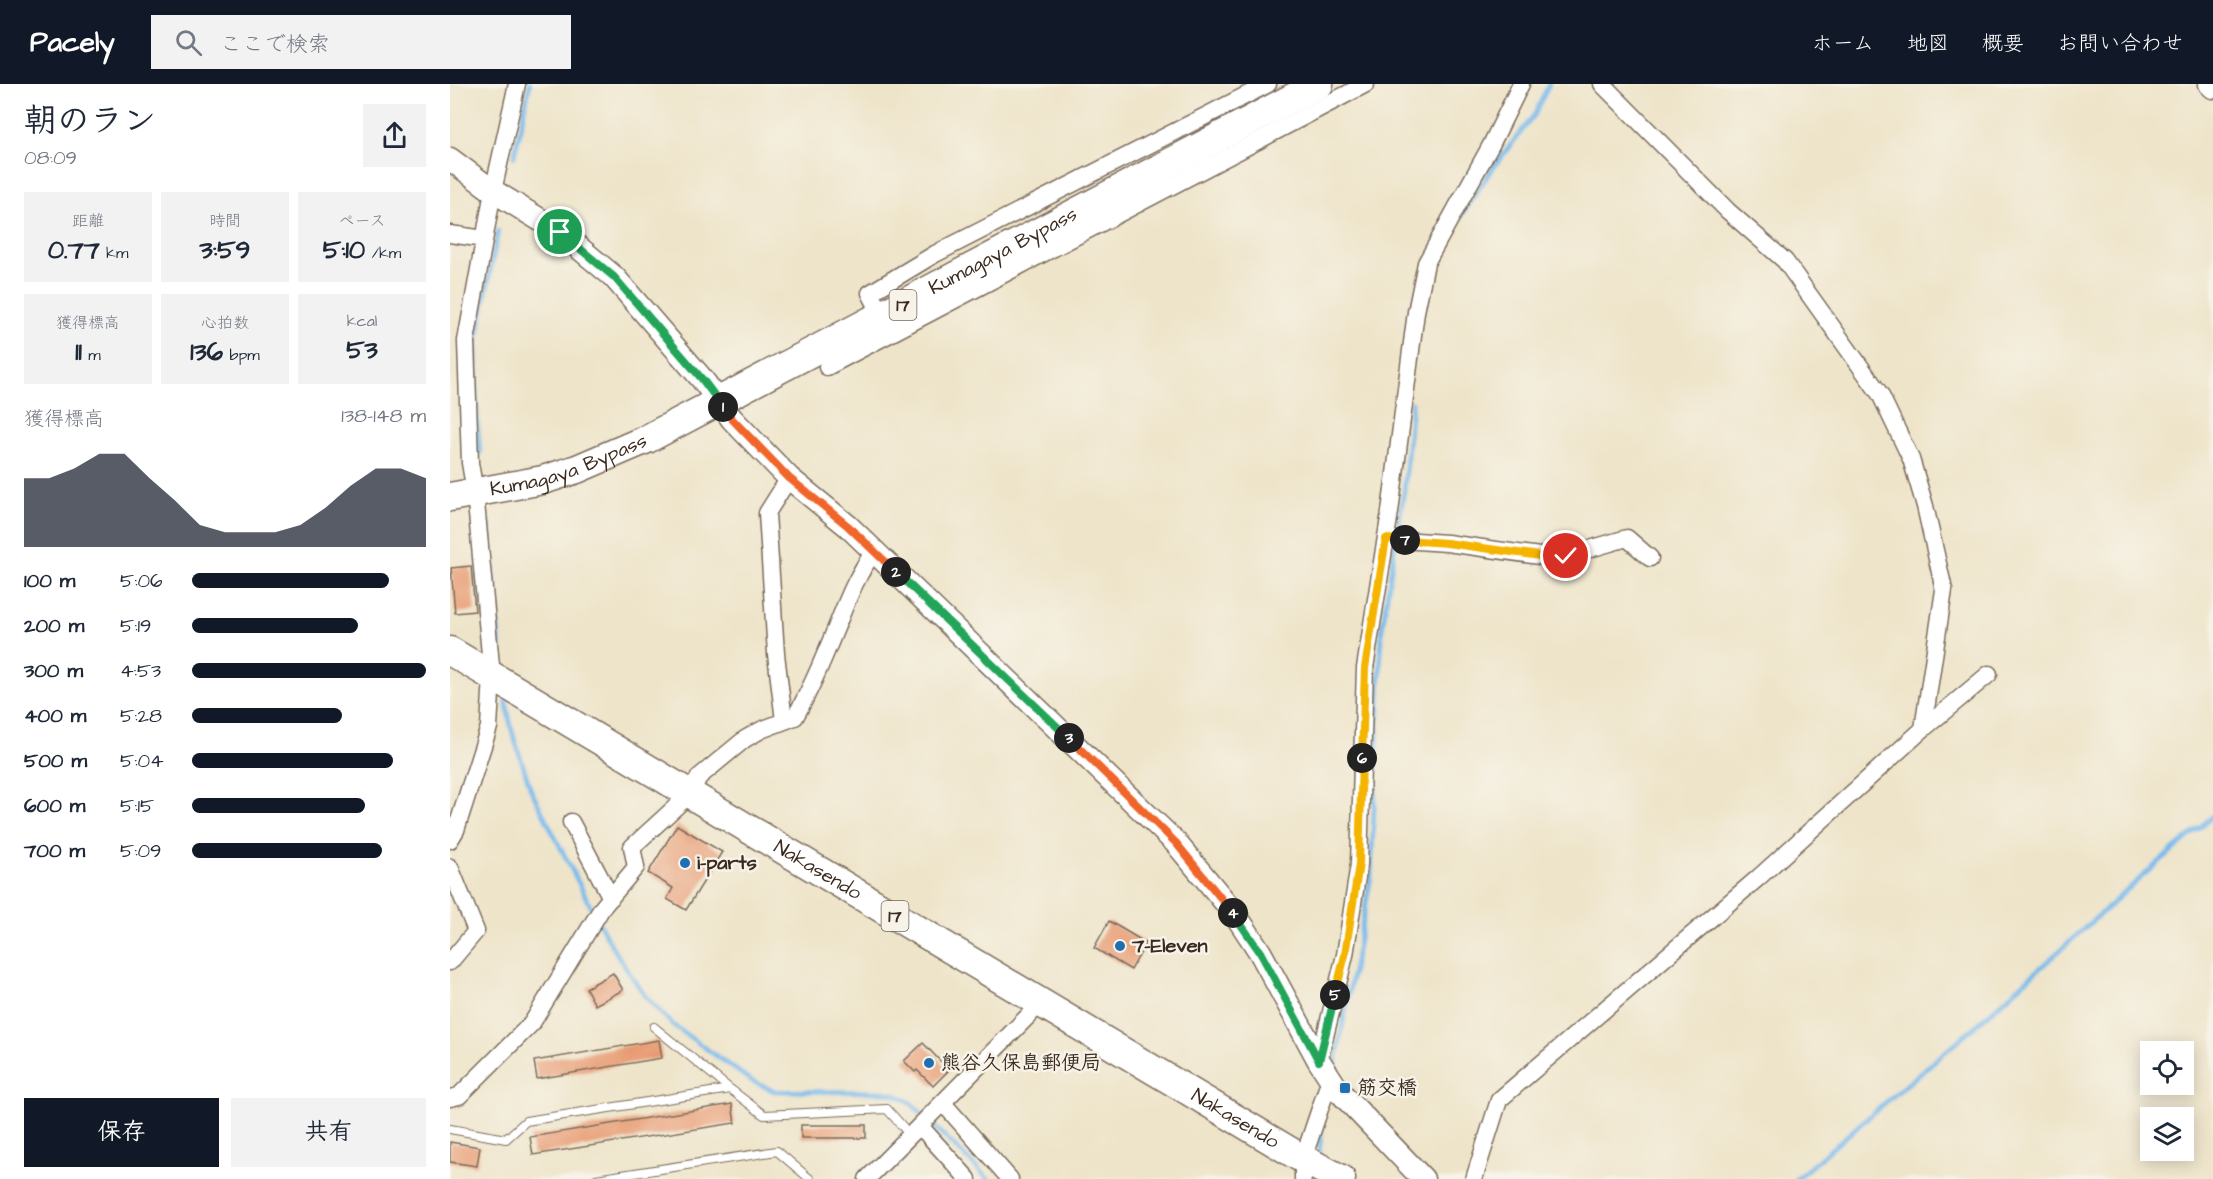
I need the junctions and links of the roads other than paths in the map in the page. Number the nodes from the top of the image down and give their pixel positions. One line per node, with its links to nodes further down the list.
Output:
1 (517, 84): 8 (street)
2 (1268, 84): 12 (street)
3 (1318, 84): 11 (highway, Kumagaya Bypass / 17)
4 (1366, 84): 11 (street)
5 (1521, 84): 17 (street)
6 (1602, 84): 24 (street)
7 (450, 159): 8 (main road)
8 (493, 191): 10 (street); 14 (main road)
9 (450, 234): 10 (street)
10 (484, 239): 16 (street)
11 (963, 285): 12 (highway, Kumagaya Bypass / 17); 13 (street)
12 (882, 316): 14 (highway, Kumagaya Bypass / 17)
13 (827, 367)
14 (719, 401): 15 (main road); 16 (highway, Kumagaya Bypass / 17)
15 (789, 478): 18 (main road); 23 (street)
16 (458, 493): 22 (street)
17 (1386, 539): 19 (street); 33 (street)
18 (874, 552): 23 (street); 33 (main road)
19 (1650, 558)
20 (450, 651): 22 (highway, Nakasendo / 17)
21 (1989, 674): 24 (street)
22 (492, 676): 25 (highway, Nakasendo / 17); 27 (street)
23 (784, 721): 25 (street)
24 (1923, 729): 47 (street)
25 (691, 793): 29 (street); 31 (highway, Nakasendo / 17)
26 (571, 822): 29 (street)
27 (450, 840)
28 (450, 867): 30 (street)
29 (606, 903): 35 (street)
30 (450, 962)
31 (1041, 1003): 36 (street); 39 (highway, Nakasendo / 17)
32 (654, 1027): 34 (lane)
33 (1325, 1070): 39 (street); 46 (main road)
34 (730, 1089): 37 (lane); 38 (lane)
35 (450, 1098)
36 (939, 1107): 37 (street); 44 (street)
37 (917, 1128): 42 (street); 43 (street)
38 (450, 1129)
39 (1303, 1169): 45 (highway, Nakasendo / 17)
40 (596, 1179): 41 (lane)
41 (810, 1179)
42 (867, 1179)
43 (968, 1179)
44 (1010, 1179)
45 (1341, 1179)
46 (1423, 1179)
47 (1473, 1179)

